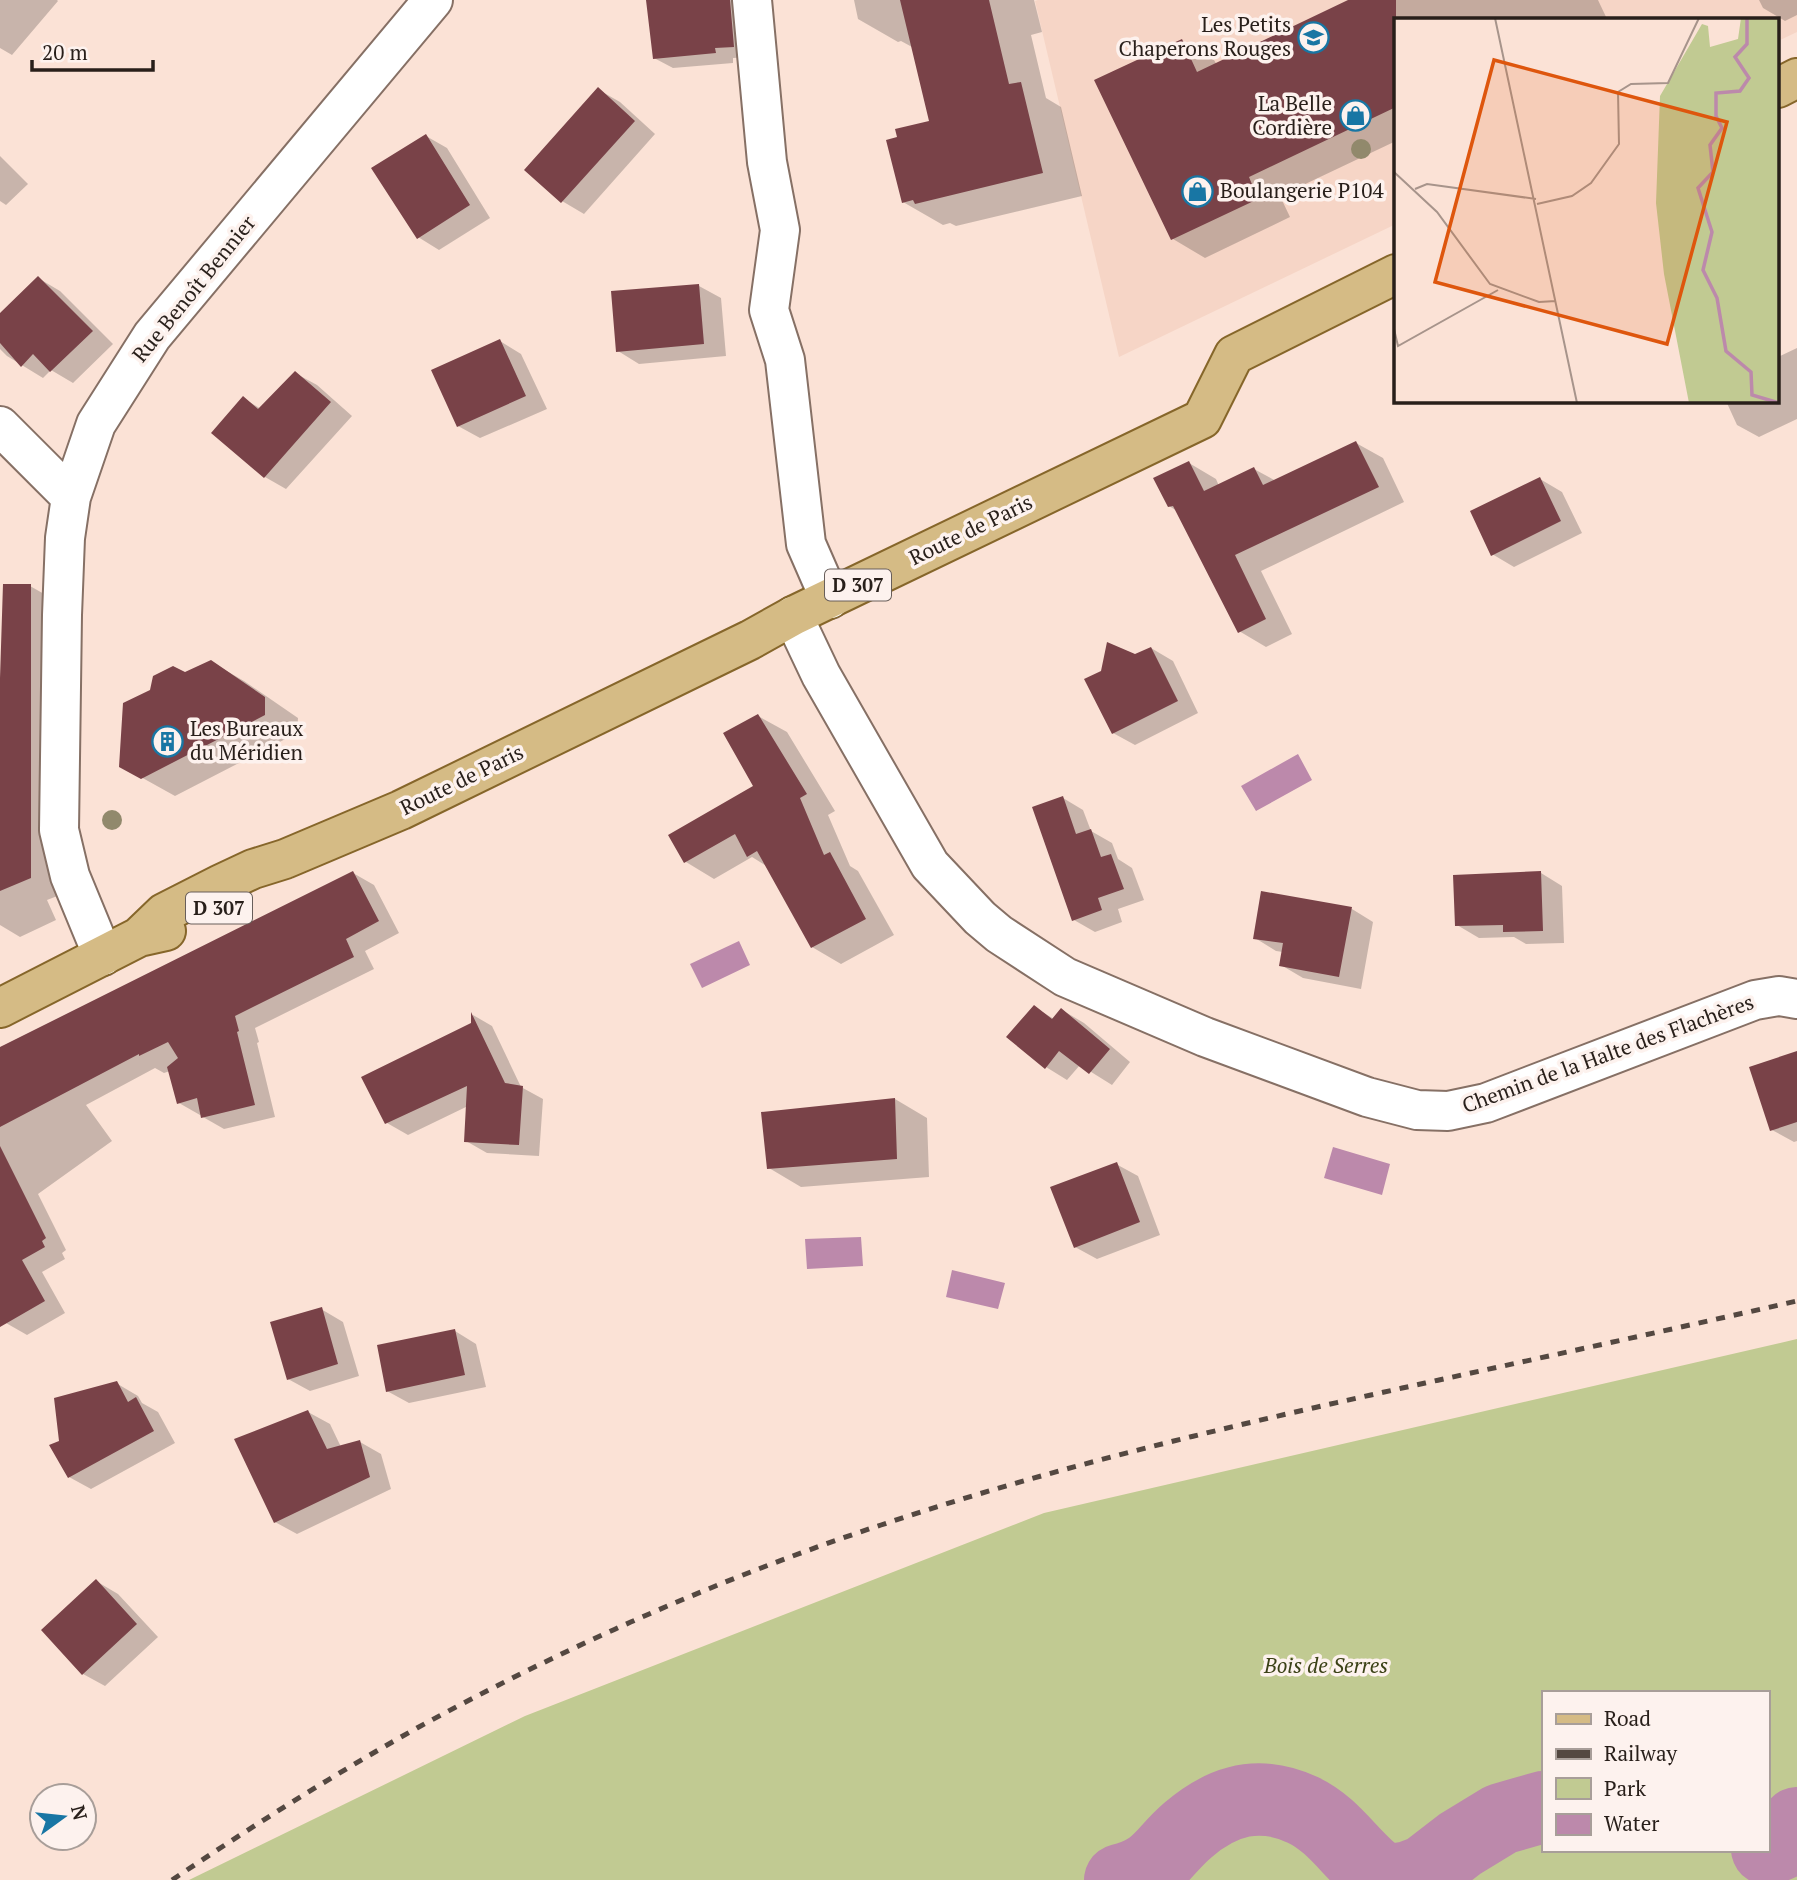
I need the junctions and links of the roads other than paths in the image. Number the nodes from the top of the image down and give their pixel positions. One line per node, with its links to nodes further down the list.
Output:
1 (433, 0): 7 (street, Rue Benoît Bennier)
2 (752, 0): 8 (street)
3 (1797, 78): 4 (main road)
4 (1780, 87)
5 (1394, 275): 8 (main road, Route de Paris / D 307)
6 (0, 426): 7 (street)
7 (71, 497): 10 (street, Rue Benoît Bennier)
8 (830, 598): 9 (main road, Route de Paris / D 307)
9 (793, 616): 10 (main road, Route de Paris / D 307); 11 (street, Chemin de la Halte des Flachères)
10 (103, 956): 12 (main road, Route de Paris / D 307)
11 (1797, 999)
12 (0, 1008)

